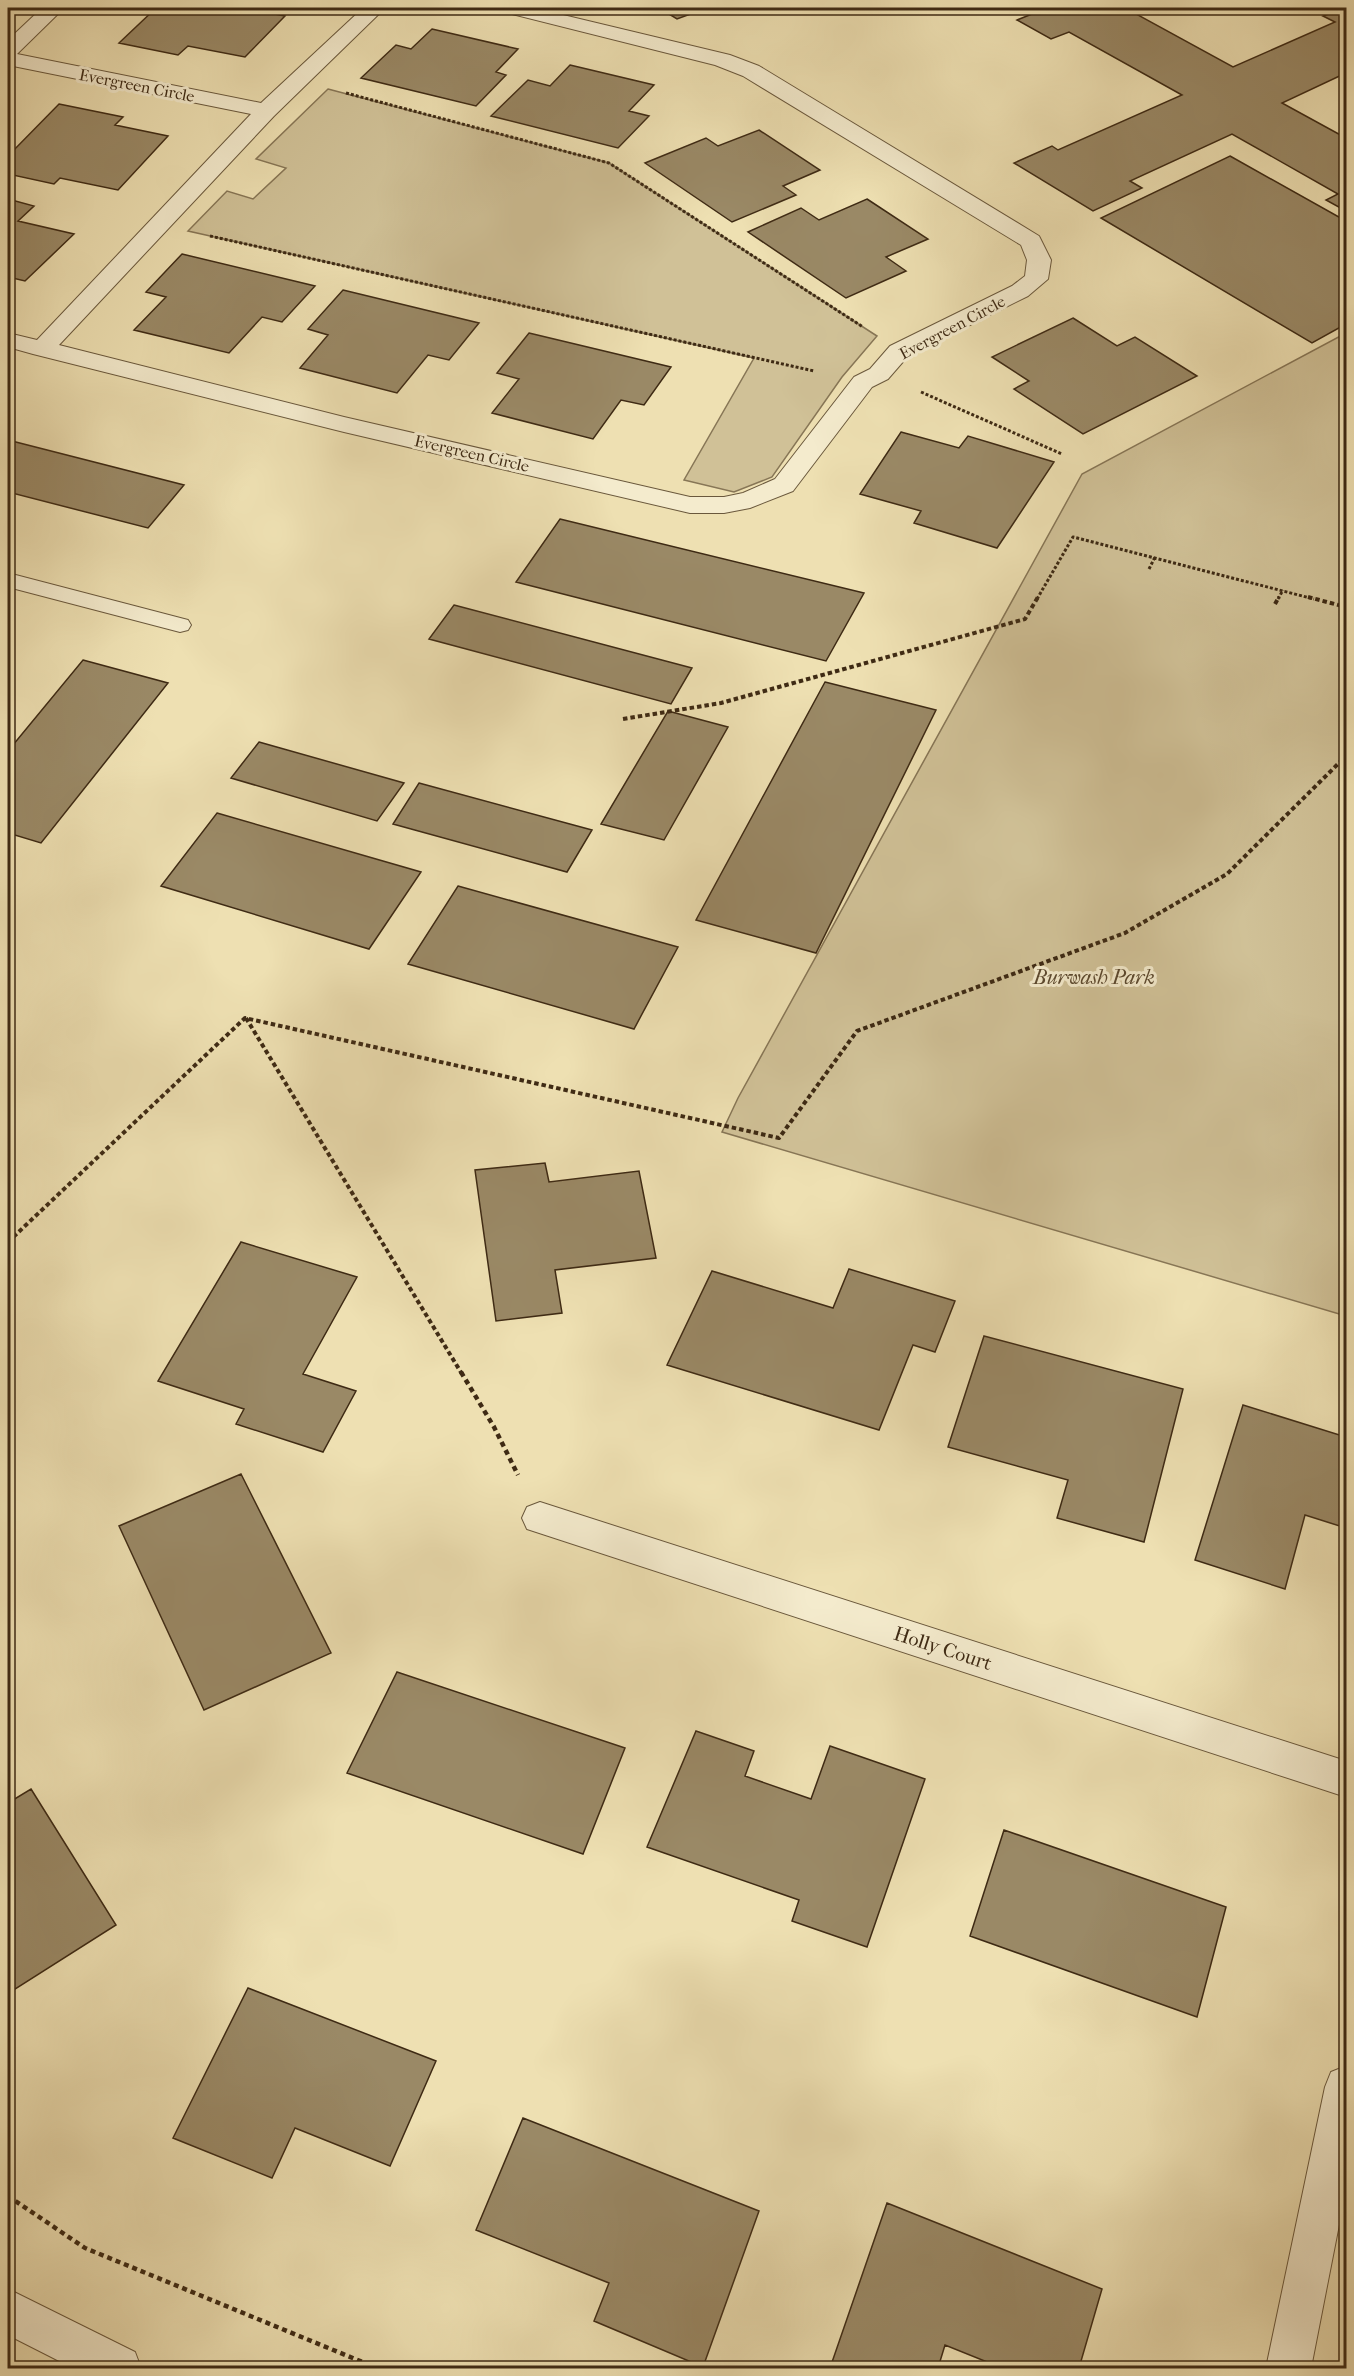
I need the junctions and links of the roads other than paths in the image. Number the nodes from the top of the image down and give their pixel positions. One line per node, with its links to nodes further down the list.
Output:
1 (54, 8): 4 (street)
2 (375, 8): 6 (street)
3 (511, 8): 8 (street, Evergreen Circle)
4 (8, 51)
5 (8, 59): 6 (street, Evergreen Circle)
6 (266, 111): 8 (street)
7 (8, 340): 8 (street, Evergreen Circle)
8 (42, 349)
9 (8, 580): 10 (lane)
10 (180, 625)
11 (540, 1518): 12 (street, Holly Court)
12 (1347, 1779)
13 (1347, 2087): 16 (street)
14 (8, 2311): 15 (street)
15 (119, 2368)
16 (1288, 2368)

